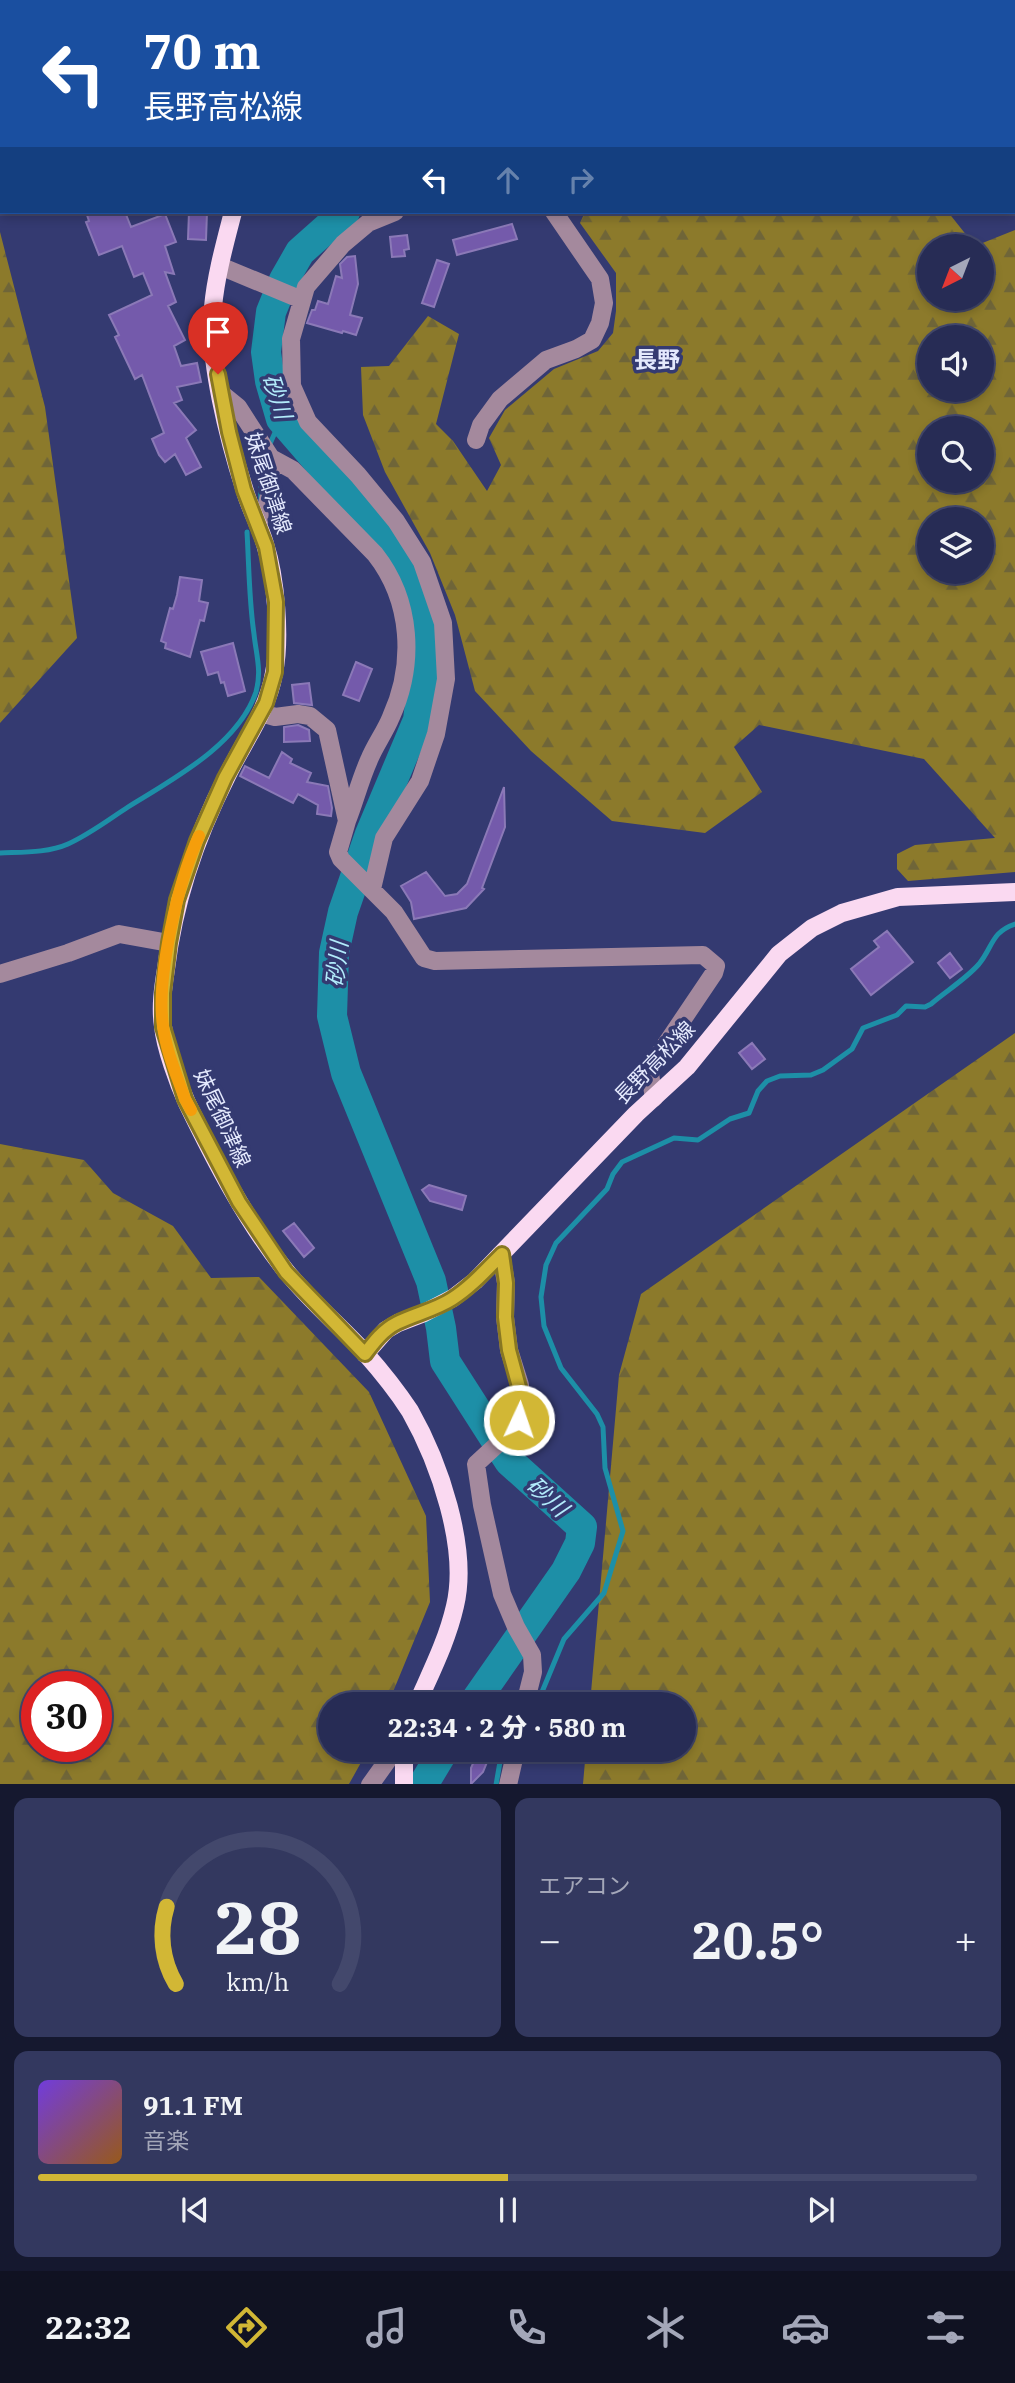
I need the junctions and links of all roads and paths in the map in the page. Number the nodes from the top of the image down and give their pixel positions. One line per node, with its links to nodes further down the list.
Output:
1 (233, 214): 4 (main road, 妹尾御津線)
2 (391, 214): 5 (street)
3 (555, 214): 7 (street)
4 (220, 266): 5 (street); 6 (main road, 妹尾御津線)
5 (302, 300): 12 (street)
6 (222, 394): 8 (street); 9 (main road, 妹尾御津線)
7 (476, 440)
8 (271, 458): 9 (street); 11 (street)
9 (257, 523): 10 (main road, 妹尾御津線)
10 (261, 712): 11 (street); 14 (main road, 妹尾御津線)
11 (347, 821): 12 (street)
12 (372, 889): 16 (street)
13 (1015, 892): 16 (main road, 長野高松線)
14 (169, 943): 15 (street); 18 (main road, 妹尾御津線)
15 (0, 974)
16 (654, 1098): 17 (main road, 長野高松線)
17 (502, 1254): 18 (main road, 長野高松線); 20 (street)
18 (365, 1354): 19 (main road, 妹尾御津線)
19 (422, 1692)
20 (528, 1692)
21 (386, 1762): 25 (street)
22 (404, 1762): 24 (main road)
23 (513, 1762): 26 (street)
24 (404, 1780)
25 (370, 1784)
26 (508, 1784)

